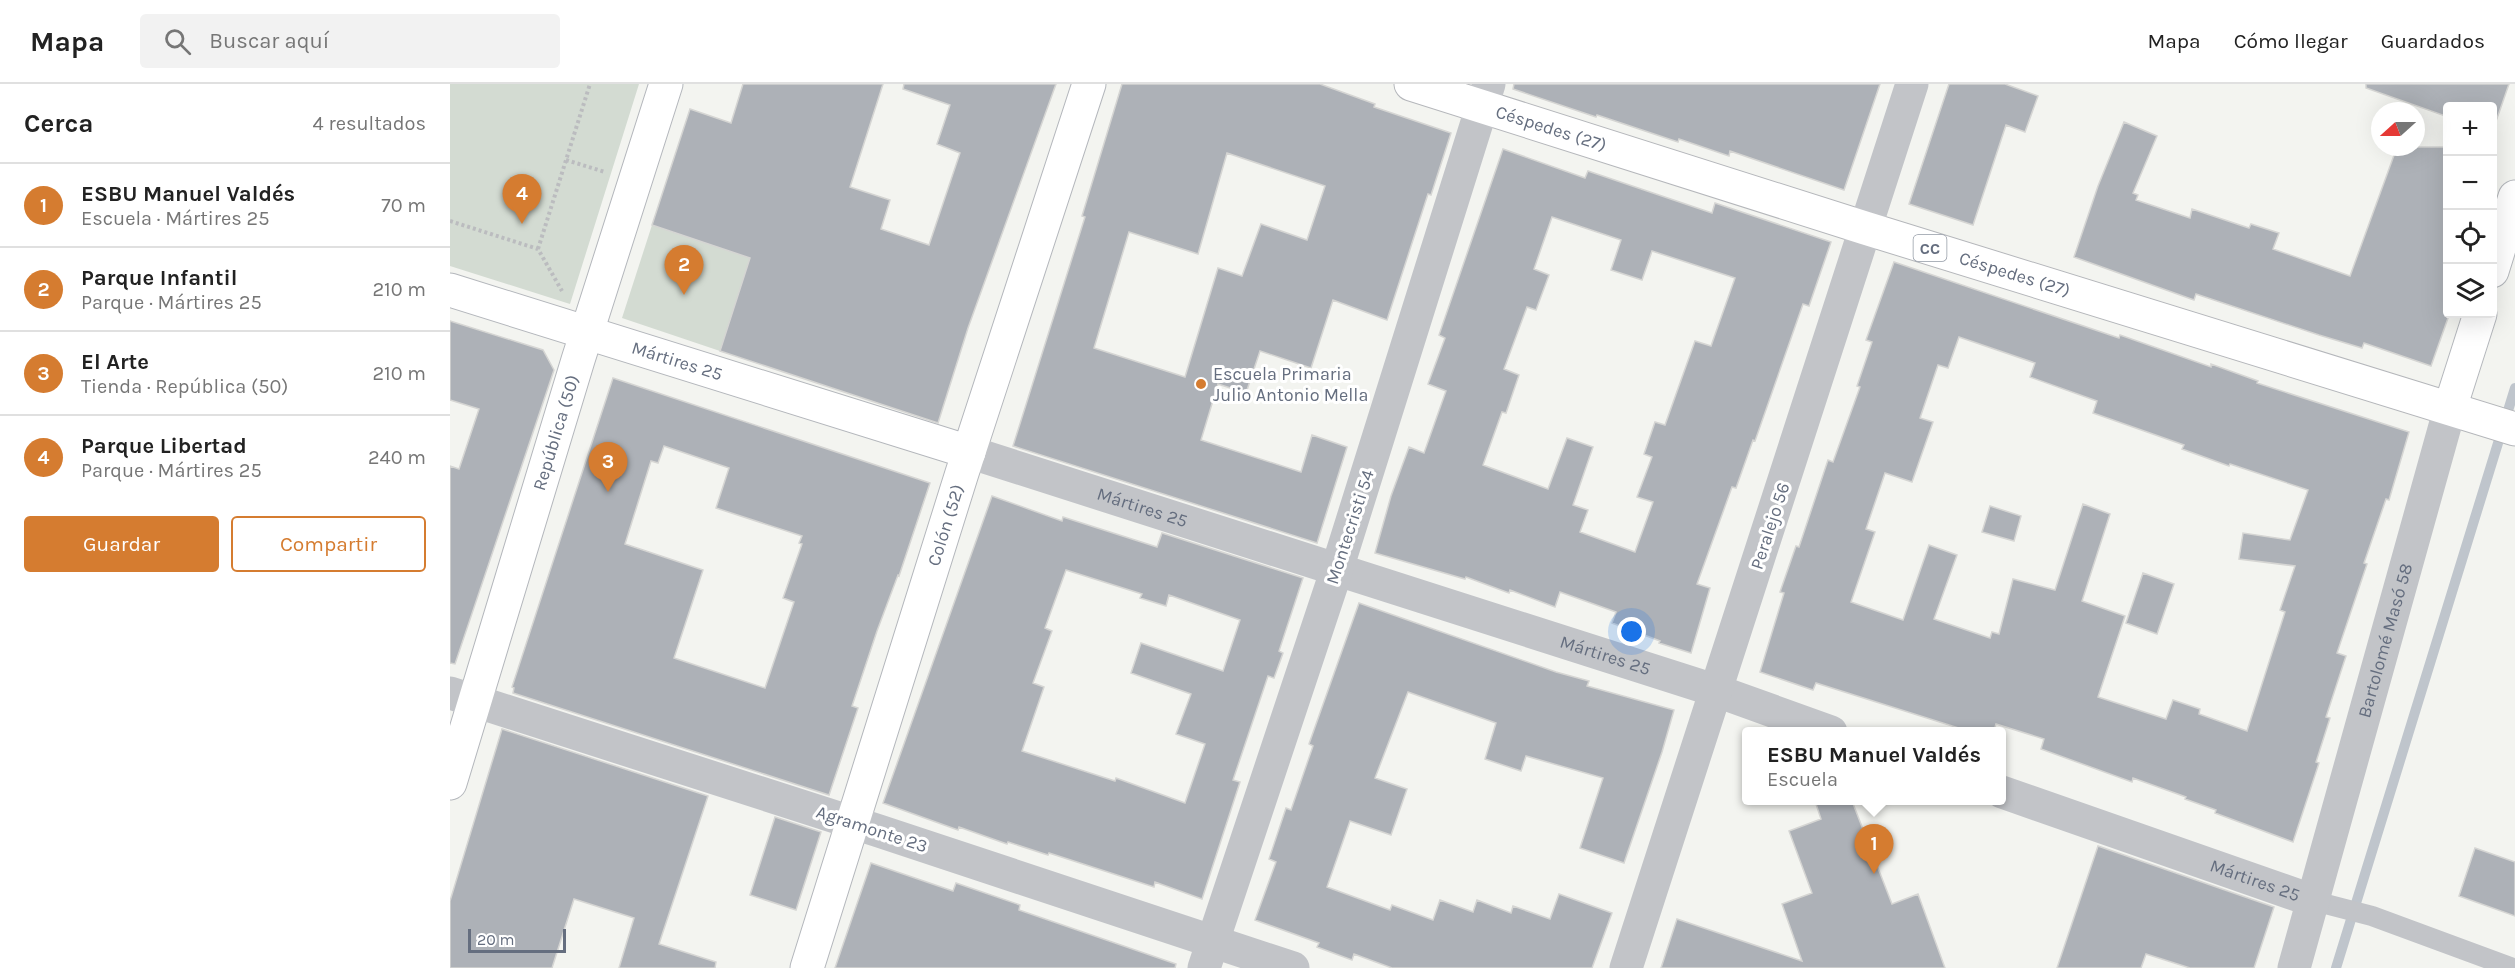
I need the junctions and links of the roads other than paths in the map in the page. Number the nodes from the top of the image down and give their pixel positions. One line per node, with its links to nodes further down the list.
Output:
1 (666, 84): 11 (main road, República (50))
2 (1089, 84): 14 (main road, Colón (52))
3 (1411, 84): 5 (main road, Céspedes (27) / CC)
4 (1912, 84): 7 (street, Peralejo 56)
5 (1486, 95): 7 (main road, Céspedes (27) / CC); 15 (street, Montecristi 54)
6 (2515, 197): 8 (main road)
7 (1865, 228): 12 (main road, Céspedes (27) / CC); 16 (street, Peralejo 56)
8 (2495, 264)
9 (450, 290): 11 (main road, Mártires 25)
10 (2479, 318): 12 (main road, Bartolomé Masó 58)
11 (587, 333): 14 (main road, Mártires 25); 17 (main road, República (50))
12 (2450, 408): 13 (main road, Céspedes (27) / CC); 22 (street, Bartolomé Masó 58)
13 (2501, 424)
14 (969, 452): 15 (street, Mártires 25); 21 (main road, Colón (52))
15 (1337, 568): 16 (street, Mártires 25); 23 (street, Montecristi 54)
16 (1717, 692): 18 (street, Mártires 25); 27 (street, Peralejo 56)
17 (463, 697): 19 (main road, República (50)); 21 (street, Agramonte 23)
18 (1817, 727)
19 (450, 783)
20 (2006, 794): 22 (street, Mártires 25)
21 (852, 822): 23 (street, Agramonte 23); 25 (main road, Colón (52))
22 (2314, 902): 24 (lane, Mártires 25); 28 (street, Bartolomé Masó 58)
23 (1208, 955): 26 (street, Agramonte 23)
24 (2510, 967)
25 (807, 968)
26 (1293, 968)
27 (1626, 968)
28 (2295, 968)

